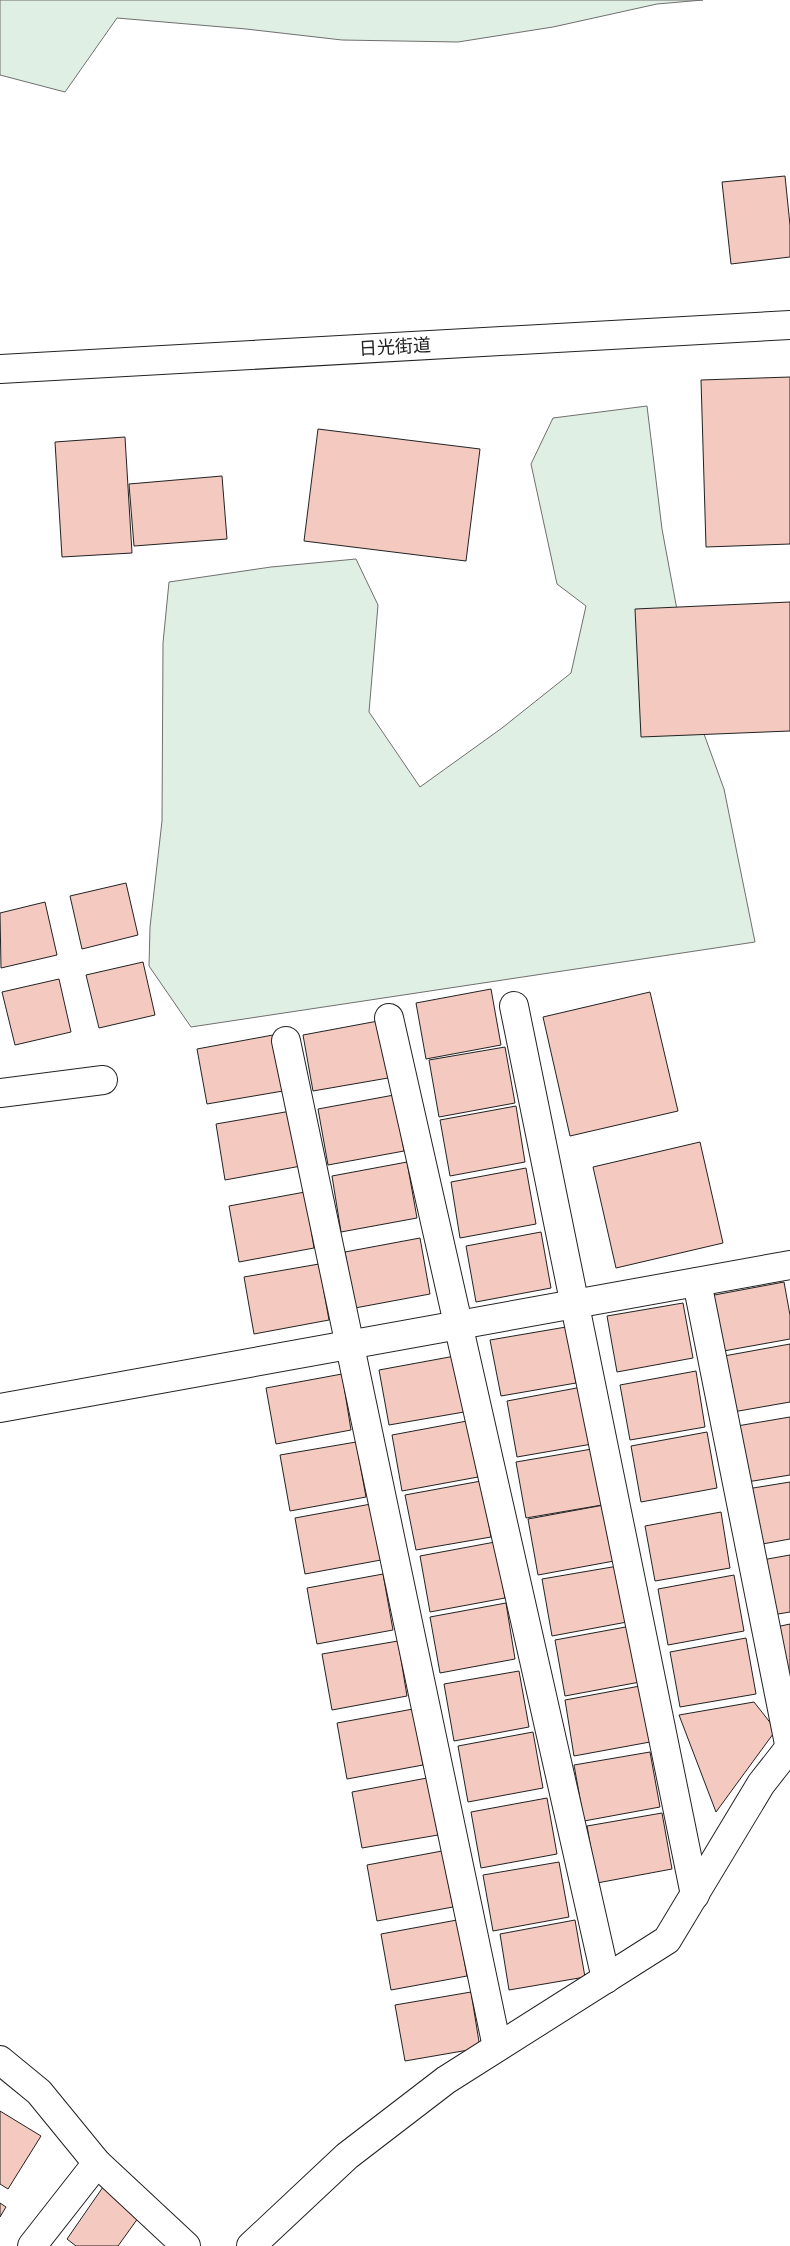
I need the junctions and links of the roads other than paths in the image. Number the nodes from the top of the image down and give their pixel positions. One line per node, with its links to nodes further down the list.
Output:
1 (790, 325): 2 (street, 日光街道)
2 (0, 369)
3 (514, 1006): 10 (street)
4 (389, 1018): 11 (street)
5 (286, 1041): 12 (street)
6 (102, 1080): 7 (street)
7 (0, 1093)
8 (790, 1265): 9 (street)
9 (697, 1282): 10 (street); 14 (street)
10 (576, 1304): 11 (street); 15 (street)
11 (458, 1325): 12 (street); 16 (street)
12 (349, 1345): 13 (street); 17 (street)
13 (0, 1408)
14 (790, 1748): 15 (street)
15 (695, 1895): 16 (street)
16 (606, 1979): 17 (street)
17 (497, 2047): 22 (street)
18 (0, 2060): 19 (street)
19 (97, 2164): 20 (street); 21 (street)
20 (32, 2246)
21 (186, 2246)
22 (251, 2246)

